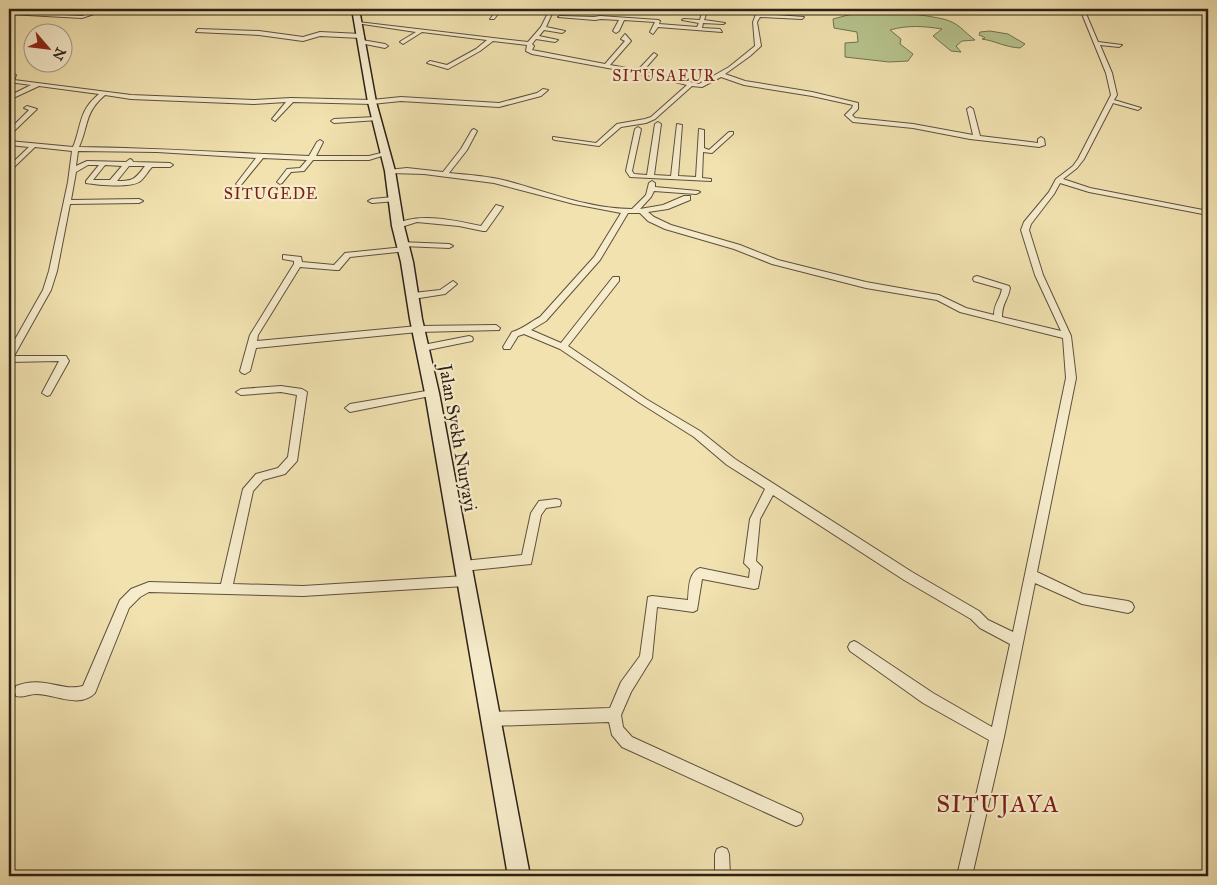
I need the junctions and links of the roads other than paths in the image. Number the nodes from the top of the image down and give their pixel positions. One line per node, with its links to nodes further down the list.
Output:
1 (107, 9): 15 (street)
2 (500, 9): 19 (street)
3 (552, 9): 33 (street)
4 (563, 9): 17 (street)
5 (604, 9): 18 (street)
6 (702, 9): 26 (street)
7 (1082, 9): 47 (street)
8 (1150, 9): 14 (street)
9 (452, 11): 11 (street)
10 (580, 11): 20 (street)
11 (469, 12)
12 (633, 12): 23 (street)
13 (759, 12): 22 (street); 56 (street)
14 (1208, 12)
15 (9, 13)
16 (651, 13): 24 (street)
17 (560, 17): 20 (street); 28 (street)
18 (600, 17): 20 (street); 21 (street); 29 (street)
19 (492, 18)
20 (577, 18)
21 (622, 18): 23 (street); 37 (street)
22 (802, 18)
23 (630, 19): 24 (street)
24 (648, 20): 30 (street)
25 (684, 20): 26 (street)
26 (701, 22): 27 (street); 34 (street)
27 (723, 23)
28 (556, 24)
29 (596, 24)
30 (656, 25): 31 (street); 40 (street)
31 (673, 26): 34 (street); 41 (street)
32 (359, 28): 35 (street); 36 (street); 50 (street); 65 (main road, Jalan Syekh Nuryayi)
33 (543, 28): 39 (street); 43 (street)
34 (698, 29): 38 (street)
35 (198, 31)
36 (420, 31): 44 (street); 46 (street)
37 (616, 31)
38 (720, 31)
39 (562, 32)
40 (653, 32)
41 (670, 33)
42 (625, 36): 53 (street)
43 (536, 37): 45 (street); 48 (street)
44 (491, 40): 48 (street); 52 (street)
45 (555, 40)
46 (403, 42)
47 (1097, 43): 49 (street); 64 (street)
48 (529, 44): 53 (street)
49 (1119, 45)
50 (386, 46)
51 (654, 55): 54 (street)
52 (430, 63)
53 (607, 65): 54 (street)
54 (639, 72): 58 (street)
55 (9, 73): 57 (street)
56 (719, 74): 58 (street); 79 (street)
57 (10, 82): 59 (street)
58 (691, 84): 80 (street)
59 (38, 85): 61 (street); 62 (street)
60 (545, 90): 65 (street)
61 (104, 94): 63 (street); 85 (street)
62 (9, 98)
63 (291, 100): 65 (street); 69 (street)
64 (1111, 101): 67 (street); 105 (street)
65 (372, 102): 70 (main road, Jalan Syekh Nuryayi)
66 (27, 108): 77 (street)
67 (1138, 108)
68 (970, 109): 79 (street)
69 (275, 119)
70 (376, 119): 71 (street); 89 (main road, Jalan Syekh Nuryayi)
71 (334, 121)
72 (658, 124): 101 (street)
73 (680, 125): 102 (street)
74 (638, 129): 101 (street)
75 (701, 130): 86 (street)
76 (474, 131): 100 (street)
77 (9, 133)
78 (731, 133): 86 (street)
79 (977, 137): 81 (street)
80 (555, 138)
81 (1041, 139)
82 (320, 142): 91 (street)
83 (9, 143): 84 (street)
84 (34, 145): 85 (street); 96 (street)
85 (75, 149): 87 (street); 98 (street)
86 (700, 149): 103 (street)
87 (141, 150): 88 (street); 93 (street)
88 (183, 152): 90 (street); 95 (street)
89 (385, 154): 91 (street); 97 (main road, Jalan Syekh Nuryayi)
90 (261, 156): 91 (street); 108 (street)
91 (312, 157): 106 (street)
92 (104, 163): 93 (street); 98 (street); 107 (street)
93 (128, 163): 94 (street); 107 (street)
94 (150, 164): 95 (street); 107 (street)
95 (170, 165): 99 (street)
96 (9, 170)
97 (390, 171): 100 (street); 112 (main road, Jalan Syekh Nuryayi)
98 (71, 172): 115 (street)
99 (162, 174)
100 (445, 174): 117 (street)
101 (652, 177): 102 (street); 109 (street)
102 (674, 178): 103 (street)
103 (699, 179): 104 (street)
104 (709, 180)
105 (1058, 180): 118 (street); 133 (street)
106 (280, 182)
107 (111, 184)
108 (239, 184)
109 (651, 189): 110 (street); 117 (street)
110 (696, 192)
111 (687, 198): 117 (street)
112 (393, 199): 114 (street); 119 (main road, Jalan Syekh Nuryayi)
113 (139, 201): 115 (street)
114 (372, 201)
115 (66, 202): 140 (street)
116 (499, 207): 119 (street)
117 (633, 212): 128 (street); 132 (street)
118 (1208, 213)
119 (398, 226): 121 (main road, Jalan Syekh Nuryayi)
120 (448, 246): 121 (street)
121 (403, 247): 123 (street); 127 (main road, Jalan Syekh Nuryayi)
122 (286, 257): 123 (street)
123 (298, 264): 136 (street)
124 (616, 279): 138 (street)
125 (977, 279): 128 (street)
126 (453, 284): 127 (street)
127 (413, 296): 131 (main road, Jalan Syekh Nuryayi)
128 (998, 319): 133 (street)
129 (457, 328): 130 (street); 131 (street); 135 (street)
130 (496, 328)
131 (418, 329): 136 (street); 139 (main road, Jalan Syekh Nuryayi)
132 (525, 331): 137 (street); 138 (street)
133 (1067, 336): 149 (street)
134 (469, 339): 135 (street)
135 (458, 341): 139 (street)
136 (252, 345): 141 (street)
137 (507, 347)
138 (562, 347): 146 (street)
139 (423, 348): 143 (main road, Jalan Syekh Nuryayi)
140 (9, 358): 144 (street)
141 (245, 371)
142 (241, 392): 150 (street)
143 (432, 392): 145 (street); 148 (main road, Jalan Syekh Nuryayi)
144 (47, 393)
145 (350, 408)
146 (771, 488): 152 (street); 155 (street)
147 (556, 503): 148 (street)
148 (464, 574): 150 (street); 156 (main road, Jalan Syekh Nuryayi)
149 (1031, 576): 151 (street); 152 (street)
150 (226, 589): 154 (street)
151 (1128, 607)
152 (1018, 641): 157 (street)
153 (854, 647): 157 (street)
154 (21, 691)
155 (614, 715): 156 (street); 158 (street)
156 (490, 719): 160 (main road, Jalan Syekh Nuryayi)
157 (997, 737): 162 (street)
158 (796, 820)
159 (722, 854): 161 (street)
160 (518, 876)
161 (723, 876)
162 (965, 876)

